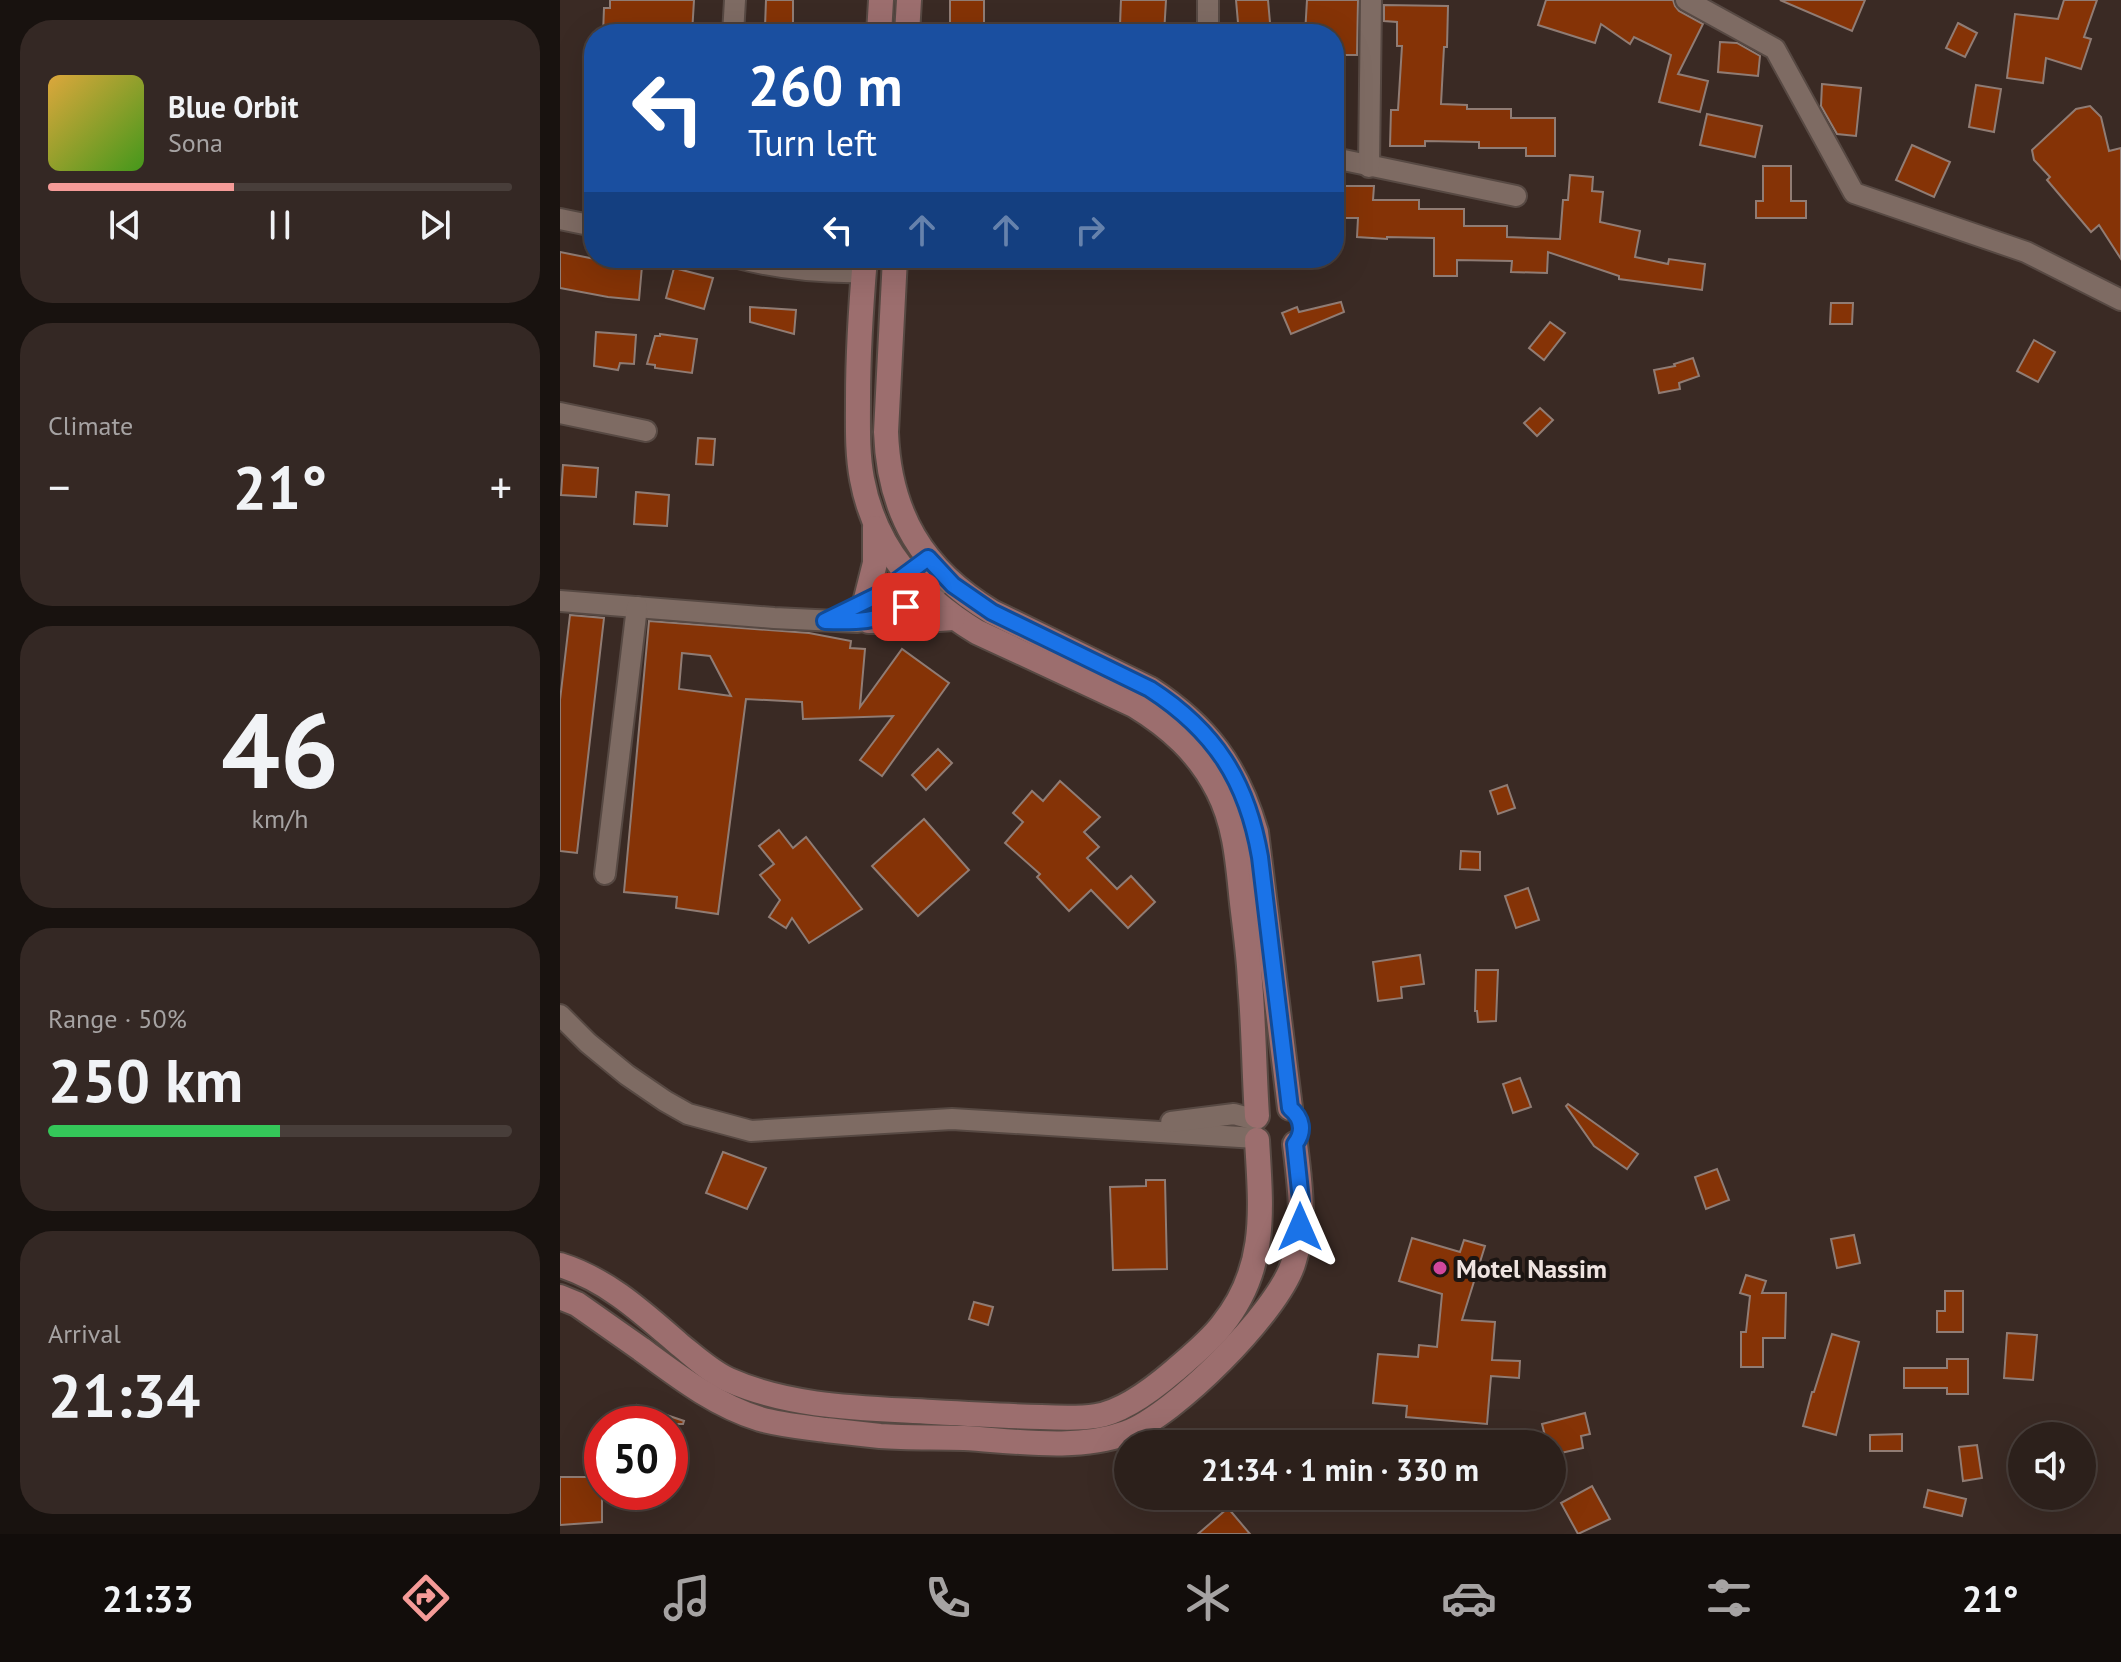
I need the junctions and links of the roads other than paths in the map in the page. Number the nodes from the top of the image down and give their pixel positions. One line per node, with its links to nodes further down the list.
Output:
1 (735, 0): 7 (street)
2 (881, 0): 8 (main road)
3 (909, 0): 9 (main road)
4 (1208, 0): 10 (street)
5 (1371, 0): 12 (street)
6 (1686, 0): 20 (street)
7 (734, 24)
8 (880, 24)
9 (908, 24)
10 (1208, 24)
11 (1344, 161): 12 (street)
12 (1369, 167): 13 (street)
13 (1516, 196)
14 (560, 219): 15 (street)
15 (584, 224)
16 (793, 268): 17 (street)
17 (814, 268)
18 (864, 268): 23 (main road)
19 (894, 268): 24 (main road)
20 (2121, 300)
21 (560, 413): 22 (street)
22 (646, 431)
23 (875, 521): 25 (main road); 30 (main road)
24 (928, 558): 25 (street); 26 (main road)
25 (906, 574): 27 (main road); 30 (street)
26 (948, 580): 27 (street); 34 (main road)
27 (925, 595): 30 (street); 31 (main road)
28 (560, 601): 29 (street)
29 (637, 607): 30 (street); 32 (street)
30 (867, 612): 31 (main road)
31 (953, 618): 35 (main road)
32 (605, 874)
33 (560, 1015): 35 (street)
34 (1290, 1108): 35 (main road); 36 (main road)
35 (1256, 1128): 36 (main road); 37 (main road)
36 (1295, 1144): 38 (main road)
37 (560, 1265)
38 (560, 1297)

